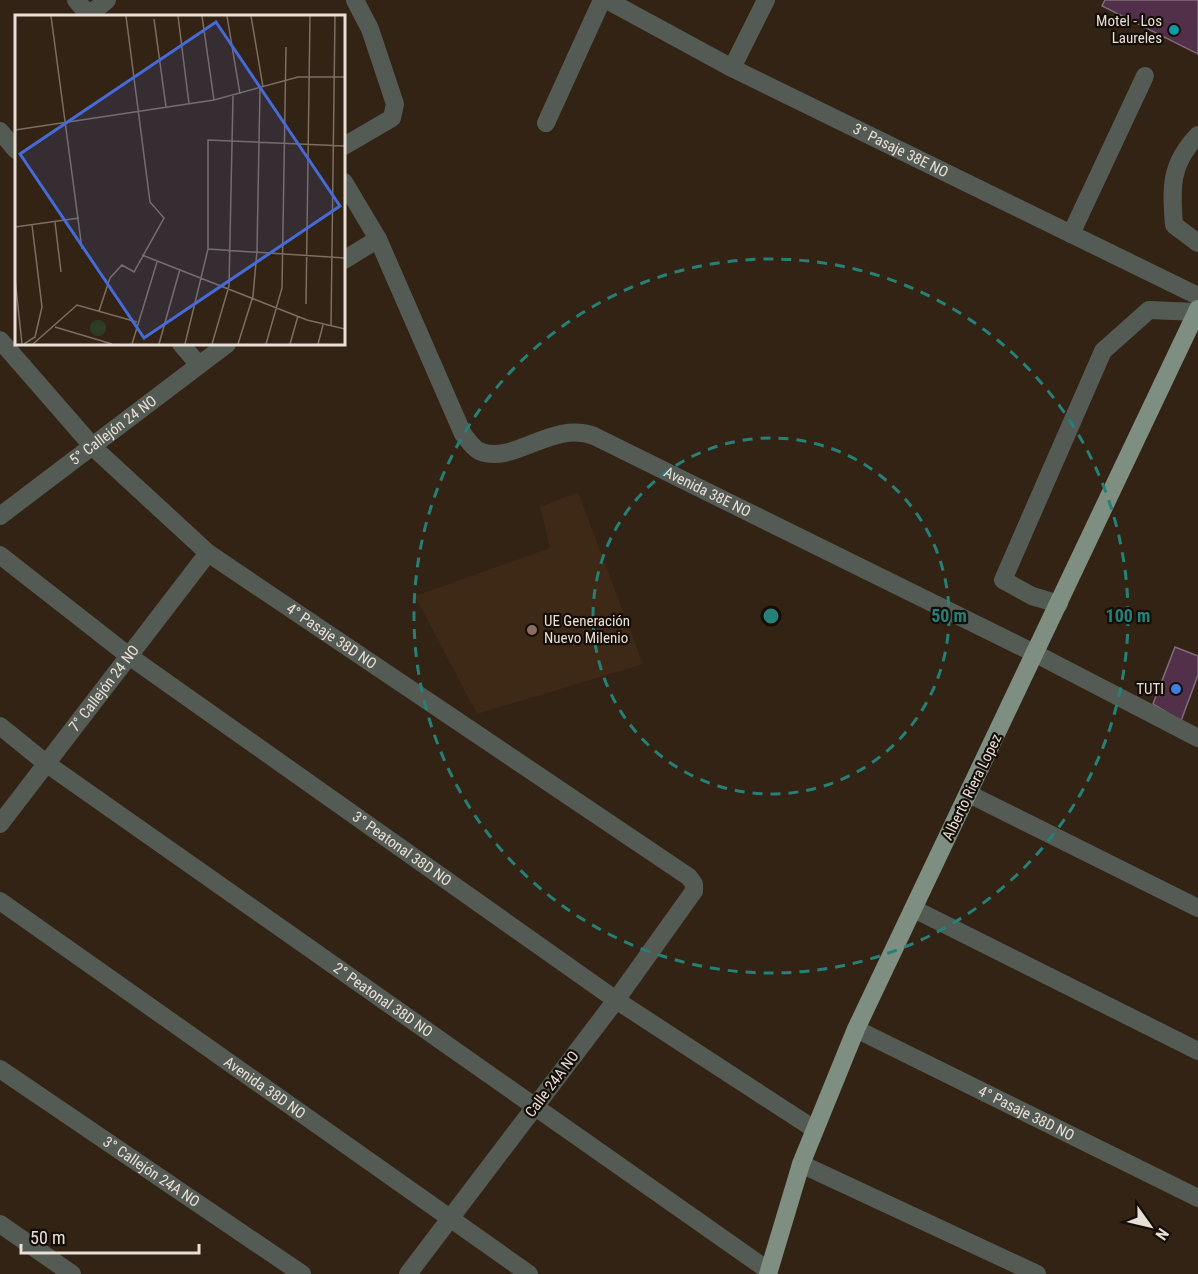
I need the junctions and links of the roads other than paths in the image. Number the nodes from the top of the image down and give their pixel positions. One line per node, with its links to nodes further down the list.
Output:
1 (76, 0): 7 (street)
2 (107, 0): 8 (street)
3 (356, 0): 14 (street)
4 (602, 0): 11 (street)
5 (607, 0): 9 (street, 3° Pasaje 38E NO)
6 (766, 0): 9 (street)
7 (89, 15)
8 (91, 15)
9 (732, 68): 17 (street, 3° Pasaje 38E NO)
10 (1145, 76): 17 (street)
11 (546, 123)
12 (0, 131): 15 (street)
13 (1198, 135): 19 (street)
14 (345, 145)
15 (15, 149)
16 (345, 184): 18 (street, Avenida 38E NO)
17 (1071, 234): 21 (street, 3° Pasaje 38E NO)
18 (378, 239): 20 (street); 31 (street, Avenida 38E NO)
19 (1198, 243)
20 (345, 259)
21 (1198, 306): 30 (main road, Alberto Riera Lopez); 30 (street)
22 (0, 340): 26 (street, 4° Pasaje 38D NO)
23 (182, 345): 25 (street)
24 (226, 345): 25 (street, 5° Callejón 24 NO)
25 (199, 365): 26 (street, 5° Callejón 24 NO)
26 (93, 448): 27 (street, 5° Callejón 24 NO); 28 (street, 4° Pasaje 38D NO)
27 (0, 516)
28 (208, 553): 32 (street, 7° Callejón 24 NO); 38 (street, 4° Pasaje 38D NO)
29 (0, 555): 32 (street, 3° Peatonal 38D NO)
30 (1059, 604): 31 (main road, Alberto Riera Lopez)
31 (1036, 654): 34 (street, Avenida 38E NO); 36 (main road, Alberto Riera Lopez)
32 (129, 656): 35 (street, 7° Callejón 24 NO); 42 (street, 3° Peatonal 38D NO)
33 (0, 726): 35 (street, 2° Peatonal 38D NO)
34 (1198, 738)
35 (47, 764): 37 (street, 7° Callejón 24 NO); 46 (street, 2° Peatonal 38D NO)
36 (969, 794): 40 (street); 41 (main road, Alberto Riera Lopez)
37 (0, 824)
38 (694, 891): 42 (street, Calle 24A NO)
39 (0, 900): 50 (street, Avenida 38D NO)
40 (1198, 908)
41 (914, 909): 43 (main road, Alberto Riera Lopez); 44 (street)
42 (616, 1000): 46 (street, Calle 24A NO); 47 (street, 3° Peatonal 38D NO)
43 (856, 1029): 47 (main road, Alberto Riera Lopez); 49 (street, 4° Pasaje 38D NO)
44 (1198, 1051)
45 (0, 1069): 54 (street, 3° Callejón 24A NO)
46 (535, 1107): 50 (street, Calle 24A NO); 52 (street, 2° Peatonal 38D NO)
47 (814, 1129): 48 (main road, Alberto Riera Lopez)
48 (801, 1164): 52 (main road, Alberto Riera Lopez); 57 (street)
49 (1198, 1198)
50 (451, 1217): 55 (street, Calle 24A NO); 56 (street, Avenida 38D NO)
51 (0, 1224): 53 (street)
52 (768, 1273)
53 (72, 1274)
54 (302, 1274)
55 (408, 1274)
56 (529, 1274)
57 (1037, 1274)

